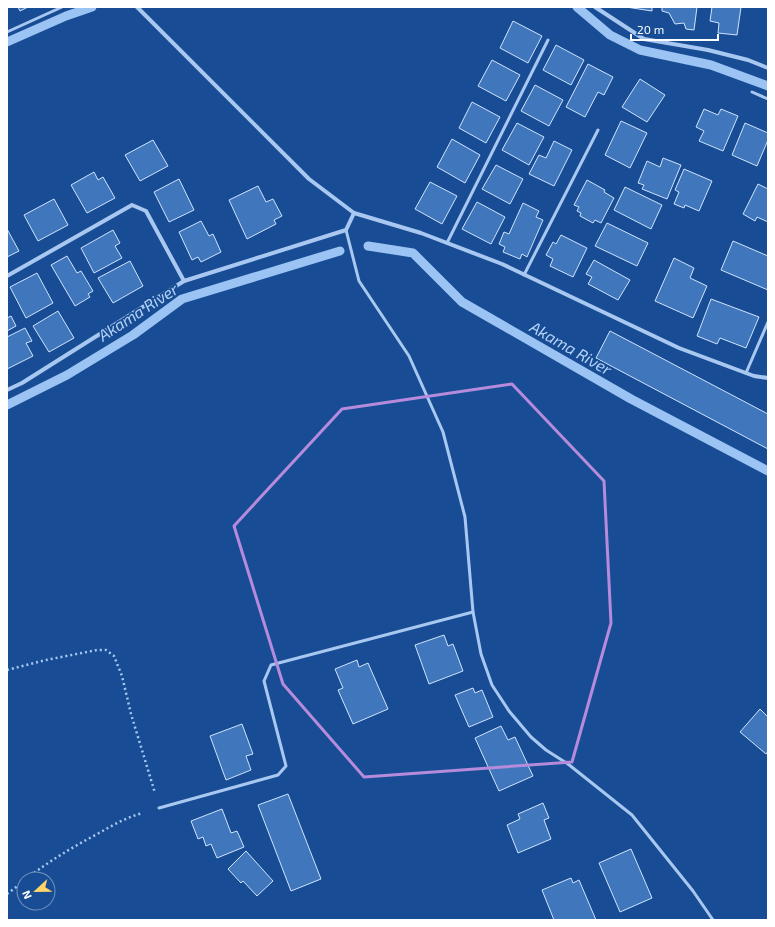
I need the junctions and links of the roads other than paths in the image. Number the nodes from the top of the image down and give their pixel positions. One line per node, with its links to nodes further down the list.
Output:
1 (62, 7): 4 (lane)
2 (137, 7): 10 (street)
3 (595, 7): 6 (street)
4 (7, 32)
5 (548, 40): 12 (lane)
6 (768, 68)
7 (752, 92): 8 (lane)
8 (768, 99)
9 (598, 130): 13 (lane)
10 (354, 213): 11 (street); 12 (street)
11 (346, 230): 15 (street); 20 (lane)
12 (447, 243): 13 (street)
13 (524, 275): 17 (street)
14 (7, 276): 15 (street)
15 (184, 281): 19 (street)
16 (768, 322): 17 (lane)
17 (746, 373): 18 (street)
18 (768, 378)
19 (7, 390)
20 (473, 612): 21 (lane); 22 (lane)
21 (159, 808)
22 (714, 920)

